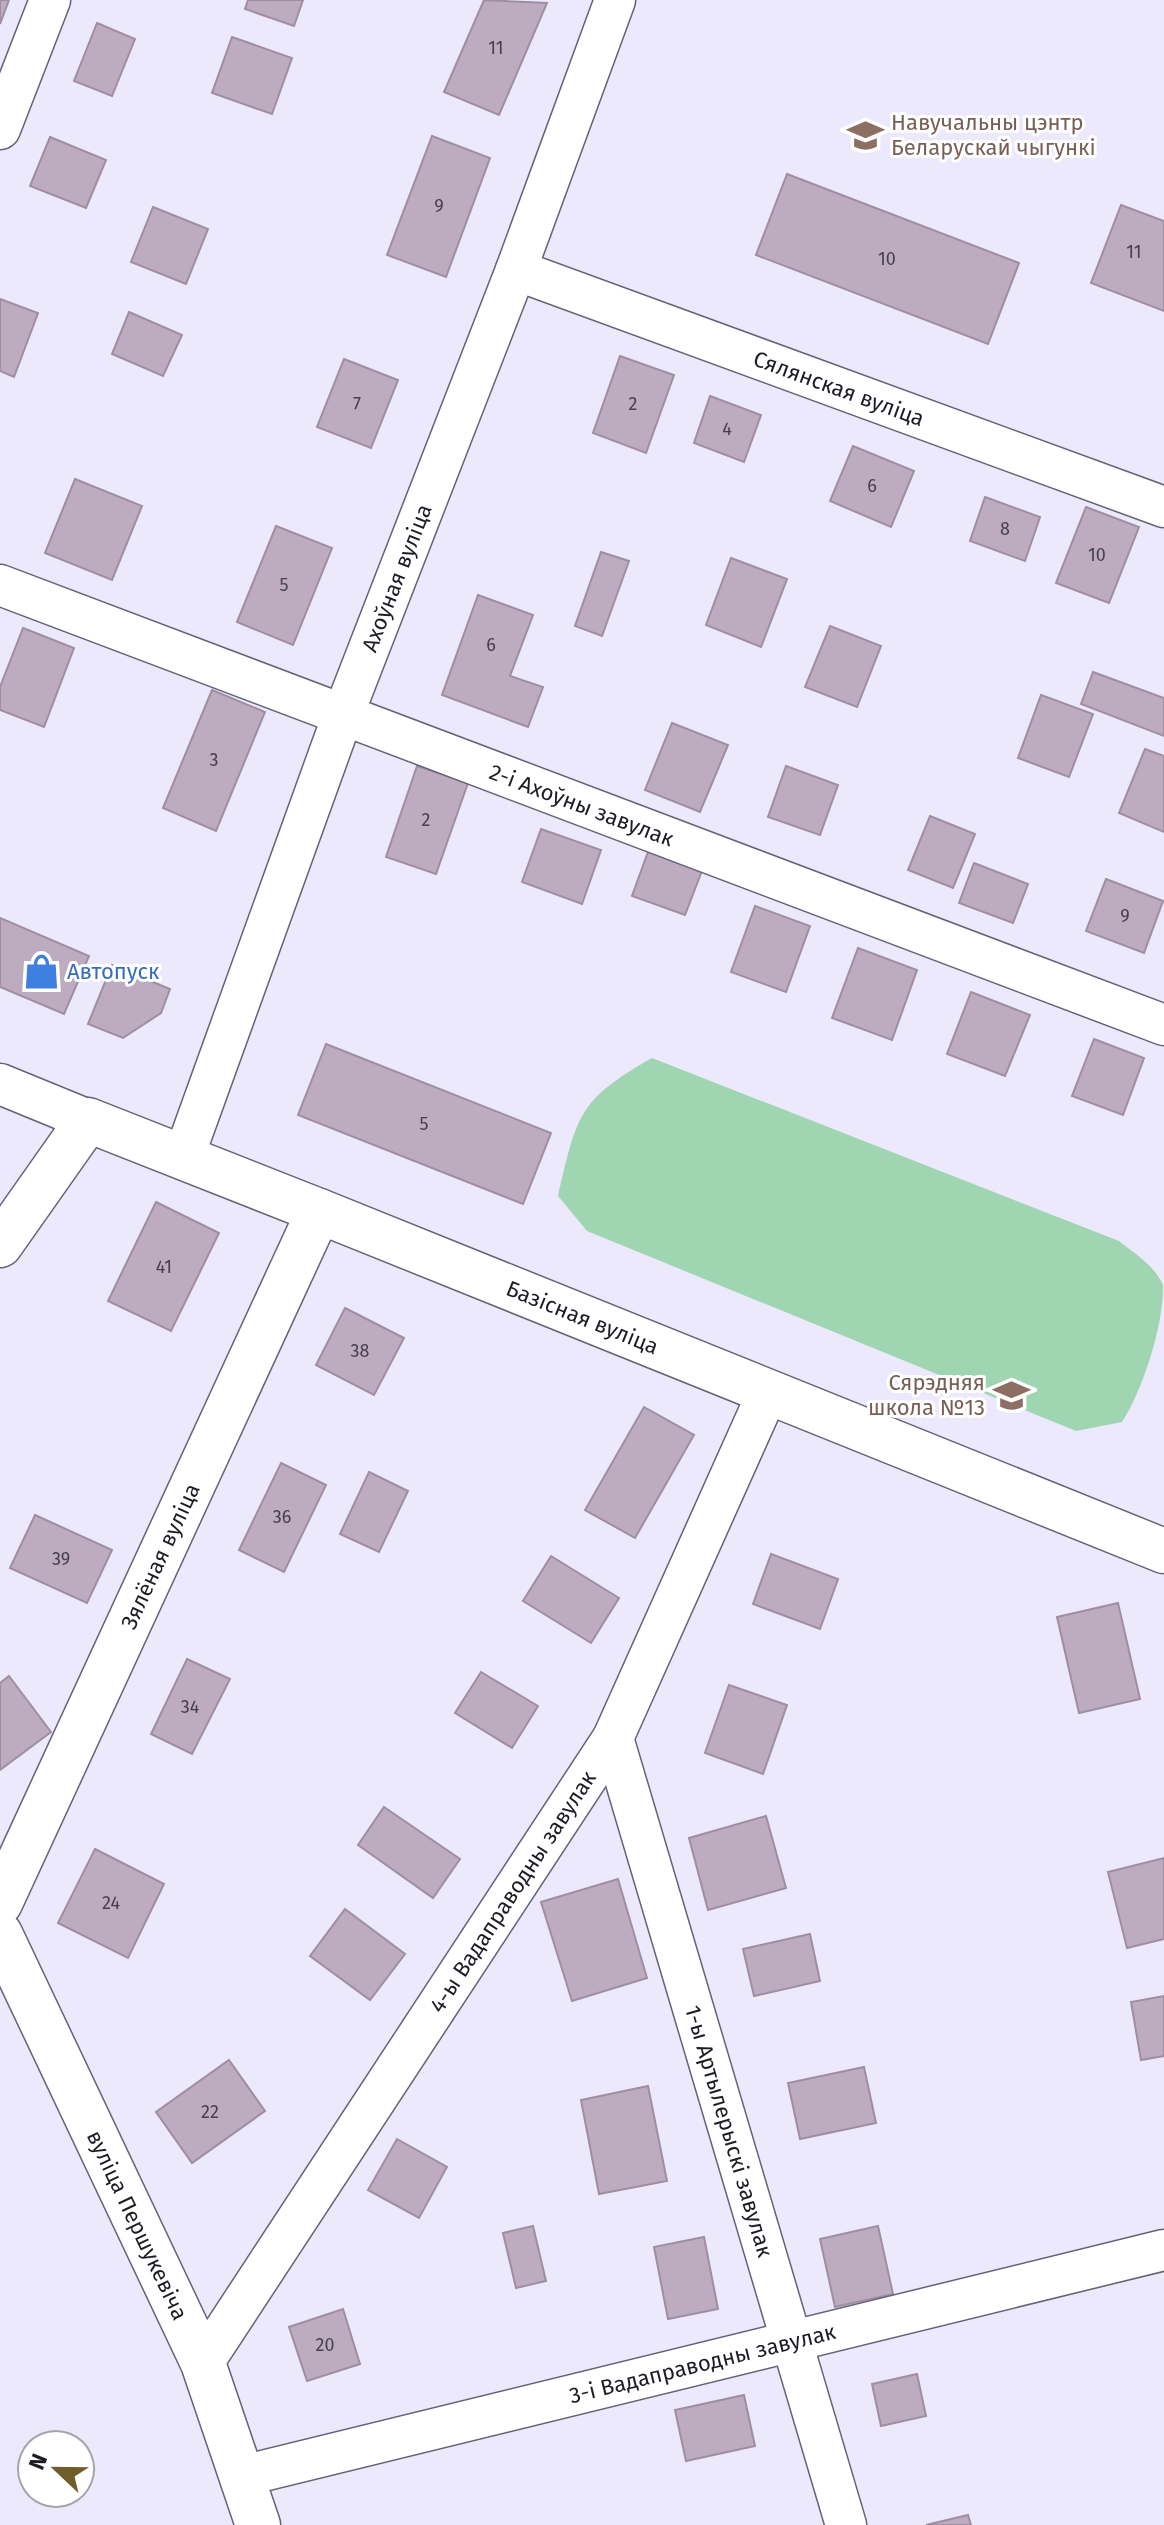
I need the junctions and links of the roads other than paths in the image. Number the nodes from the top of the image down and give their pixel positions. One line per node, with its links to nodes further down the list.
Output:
1 (50, 0): 3 (street)
2 (615, 0): 4 (street, Ахоўная вуліца)
3 (0, 129)
4 (516, 270): 5 (street, Сялянская вуліца); 7 (street, Ахоўная вуліца)
5 (1164, 507)
6 (0, 585): 7 (street, 2-і Ахоўны завулак)
7 (343, 715): 8 (street, 2-і Ахоўны завулак); 11 (street, Ахоўная вуліца)
8 (1164, 1025)
9 (0, 1084): 10 (street, Базісная вуліца)
10 (88, 1120): 11 (main road, Базісная вуліца); 13 (main road)
11 (184, 1156): 12 (main road, Базісная вуліца)
12 (319, 1211): 14 (main road, Базісная вуліца); 17 (main road, Зялёная вуліца)
13 (0, 1245)
14 (768, 1392): 15 (main road, Базісная вуліца); 16 (street, 4-ы Вадаправодны завулак)
15 (1164, 1551)
16 (613, 1738): 20 (street, 1-ы Артылерыскі завулак); 21 (street, 4-ы Вадаправодны завулак)
17 (0, 1903)
18 (0, 1934): 21 (main road, вуліца Першукевіча)
19 (1164, 2250): 20 (street, 3-і Вадаправодны завулак)
20 (793, 2338): 22 (street, 3-і Вадаправодны завулак); 24 (street, 1-ы Артылерыскі завулак)
21 (203, 2363): 22 (main road, вуліца Першукевіча)
22 (242, 2476): 23 (main road, вуліца Першукевіча)
23 (258, 2525)
24 (846, 2525)

